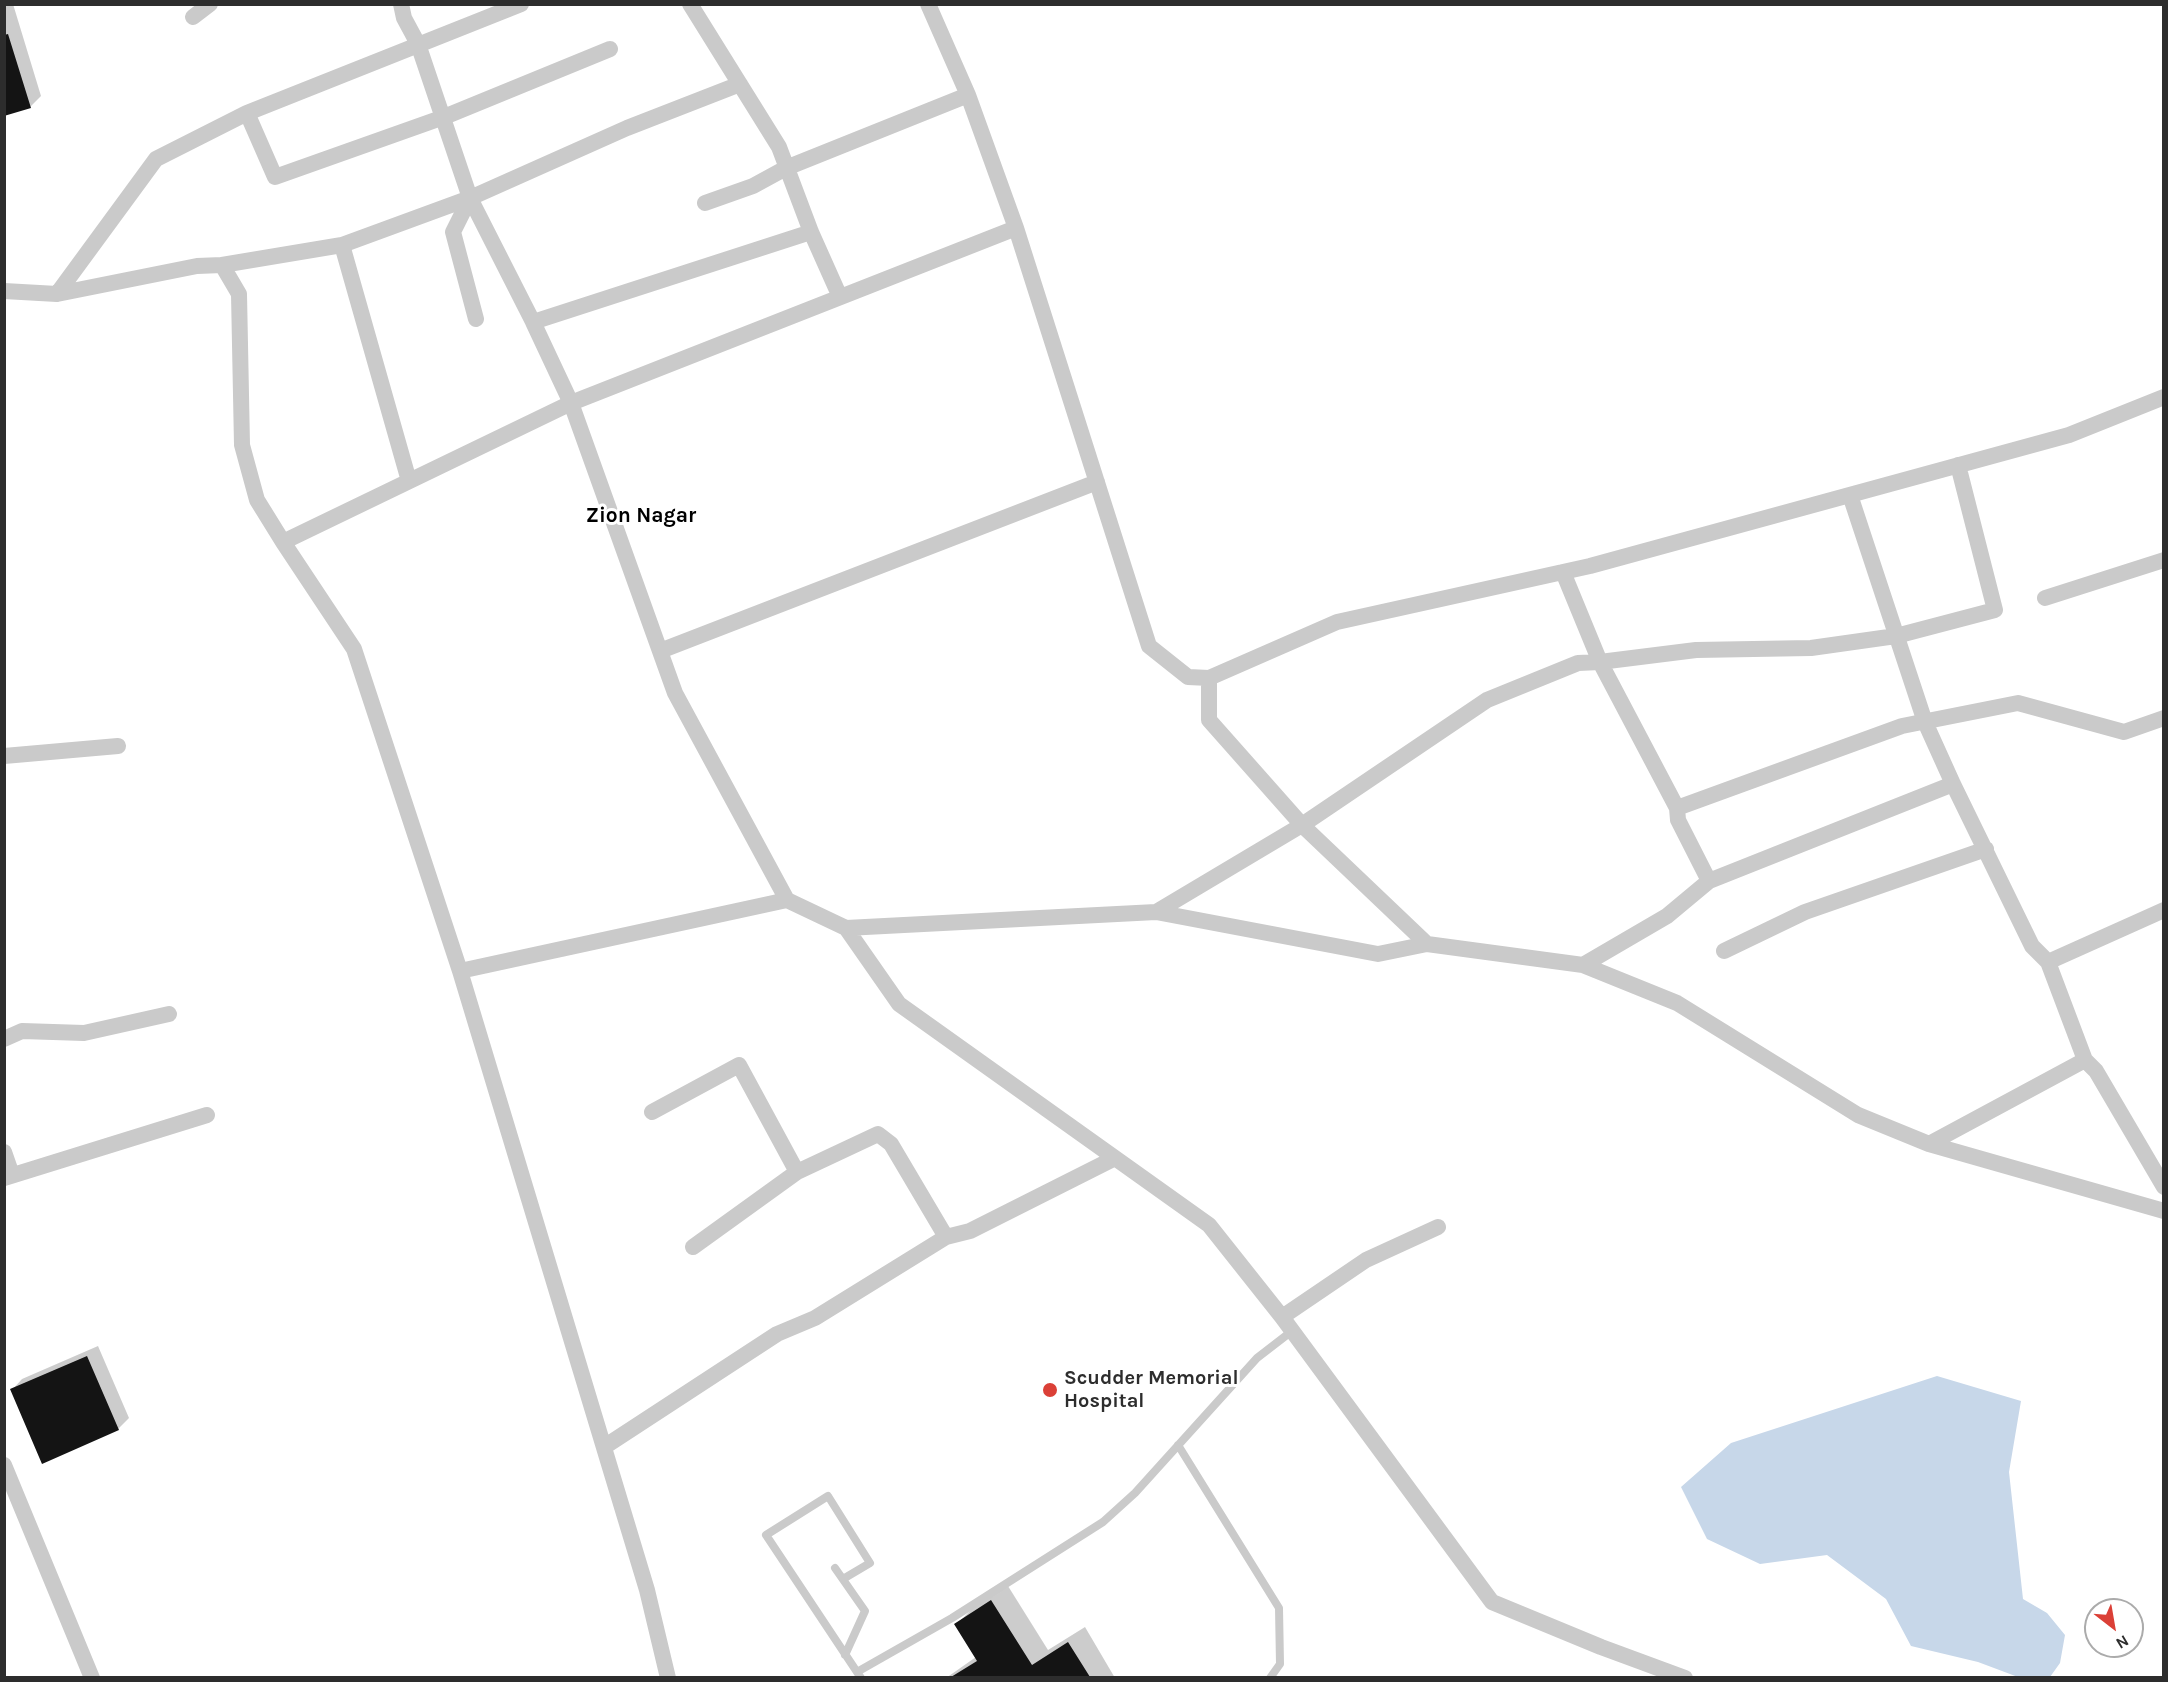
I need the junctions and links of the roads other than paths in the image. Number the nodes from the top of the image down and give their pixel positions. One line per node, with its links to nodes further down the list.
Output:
1 (210, 4): 6 (street)
2 (401, 4): 7 (street)
3 (521, 4): 7 (street)
4 (690, 4): 9 (street)
5 (928, 4): 10 (street)
6 (193, 17)
7 (418, 44): 11 (street); 12 (street)
8 (610, 49): 12 (street)
9 (740, 84): 13 (street); 14 (street)
10 (968, 95): 13 (street); 16 (street)
11 (247, 113): 12 (street); 21 (street)
12 (444, 117): 14 (street)
13 (786, 168): 15 (street); 17 (street)
14 (470, 198): 18 (street); 23 (street); 24 (street)
15 (705, 202)
16 (1017, 228): 22 (street); 29 (street)
17 (811, 232): 22 (street); 24 (street)
18 (342, 245): 19 (street); 28 (street)
19 (222, 266): 21 (street); 31 (street)
20 (4, 291): 21 (street)
21 (57, 294)
22 (840, 297): 26 (street)
23 (476, 319)
24 (533, 322): 26 (street)
25 (2163, 397): 27 (street)
26 (570, 403): 28 (street); 36 (street)
27 (1958, 465): 30 (street); 35 (street)
28 (409, 481): 31 (street)
29 (1097, 482): 36 (street); 38 (street)
30 (1850, 495): 33 (street); 35 (street)
31 (283, 542): 56 (street)
32 (2163, 560): 34 (street)
33 (1563, 572): 37 (street); 38 (street)
34 (2046, 598)
35 (1896, 636): 37 (street); 40 (street)
36 (660, 651): 48 (street)
37 (1600, 663): 44 (street); 45 (street)
38 (1209, 678): 45 (street)
39 (2163, 718): 40 (street)
40 (1925, 722): 43 (street); 44 (street)
41 (118, 746): 42 (street)
42 (4, 756)
43 (1953, 784): 46 (street); 47 (street)
44 (1677, 808): 47 (street)
45 (1302, 825): 50 (street); 52 (street)
46 (1986, 849): 53 (street); 54 (street)
47 (1709, 881): 55 (street)
48 (787, 900): 51 (street); 56 (street)
49 (2163, 910): 54 (street)
50 (1156, 912): 51 (street); 52 (street)
51 (846, 928): 64 (street)
52 (1427, 944): 55 (street)
53 (1724, 951)
54 (2048, 962): 59 (street)
55 (1583, 965): 62 (street)
56 (460, 971): 74 (street)
57 (169, 1014): 58 (street)
58 (4, 1039)
59 (2085, 1060): 62 (street); 67 (street)
60 (652, 1112): 65 (street)
61 (207, 1115): 66 (street)
62 (1929, 1144): 68 (street)
63 (4, 1152): 66 (street)
64 (1114, 1158): 70 (street); 72 (street)
65 (797, 1172): 70 (street); 71 (street)
66 (8, 1177)
67 (2163, 1187)
68 (2163, 1211)
69 (1438, 1227): 72 (street)
70 (946, 1237): 74 (street)
71 (693, 1247)
72 (1287, 1324): 73 (lane); 83 (street)
73 (1178, 1445): 79 (lane); 82 (lane)
74 (604, 1447): 81 (street)
75 (4, 1465): 80 (street)
76 (835, 1568): 77 (lane)
77 (843, 1579): 78 (lane); 78 (lane)
78 (845, 1655): 79 (lane)
79 (859, 1675)
80 (92, 1677)
81 (668, 1677)
82 (1270, 1677)
83 (1684, 1677)

